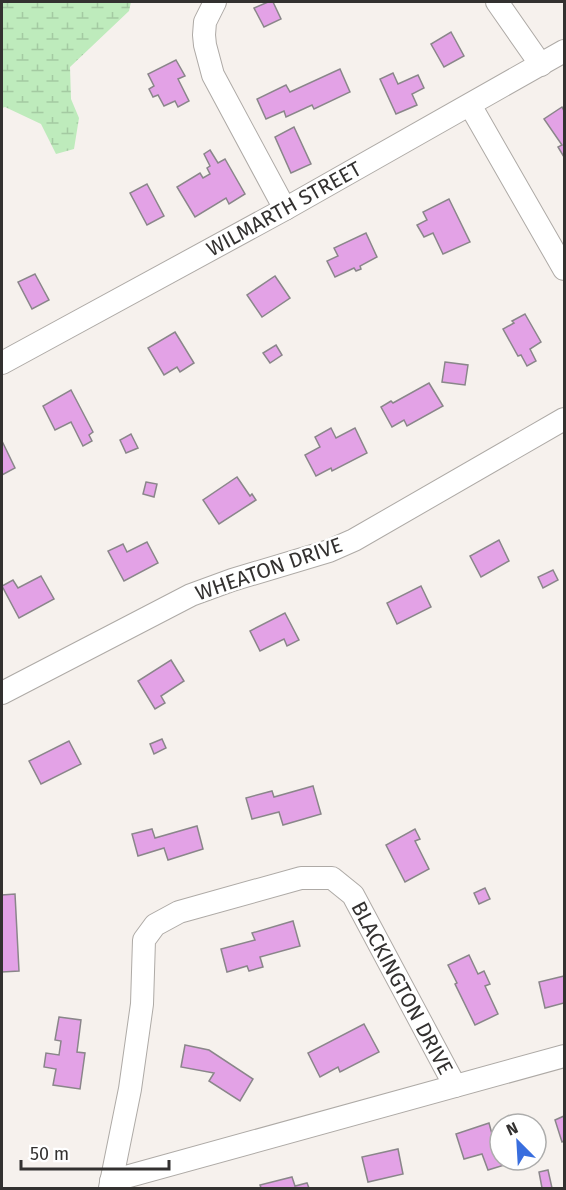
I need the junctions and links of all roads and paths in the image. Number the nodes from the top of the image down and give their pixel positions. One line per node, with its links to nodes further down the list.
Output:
1 (215, 2): 6 (street)
2 (497, 2): 4 (street)
3 (564, 51): 4 (street, WILMARTH STREET)
4 (541, 65): 5 (street, WILMARTH STREET)
5 (470, 105): 6 (street, WILMARTH STREET); 7 (street)
6 (285, 209): 8 (street, WILMARTH STREET)
7 (564, 269)
8 (2, 363)
9 (564, 419): 10 (street, WHEATON DRIVE)
10 (2, 693)
11 (564, 1056): 12 (street)
12 (455, 1086): 13 (street); 13 (street, BLACKINGTON DRIVE)
13 (110, 1185)

